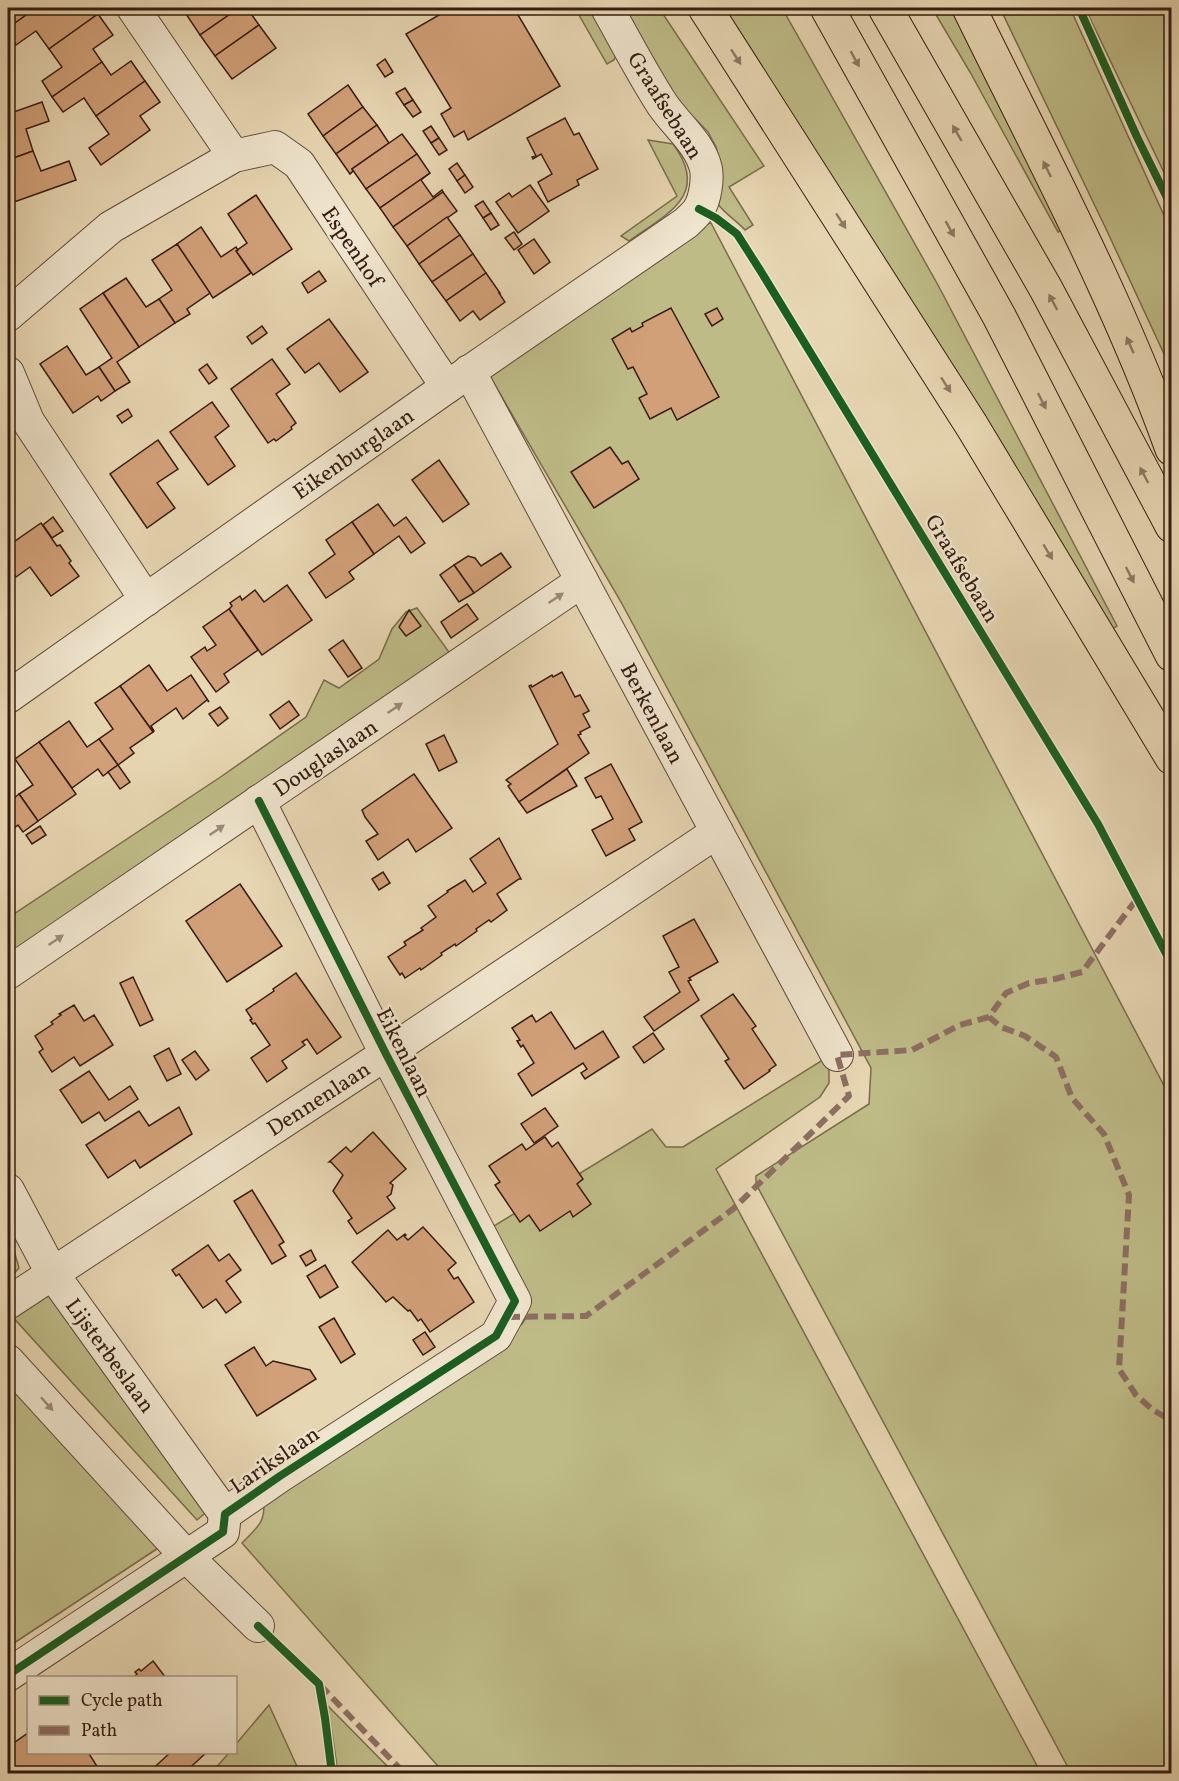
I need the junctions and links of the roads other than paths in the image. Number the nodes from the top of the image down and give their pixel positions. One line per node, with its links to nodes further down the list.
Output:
1 (133, 8): 7 (street)
2 (607, 8): 8 (street, Graafsebaan)
3 (705, 8): 18 (highway, one-way to 18)
4 (827, 8): 16 (highway, one-way to 16)
5 (885, 8): 13 (highway, one-way to 5)
6 (969, 8): 12 (highway, one-way to 6)
7 (234, 156): 9 (street, Espenhof); 11 (street, Espenhof)
8 (699, 209): 11 (street, Eikenburglaan)
9 (8, 315)
10 (8, 373): 15 (street)
11 (458, 379): 14 (street, Berkenlaan); 15 (street, Eikenburglaan)
12 (1172, 449)
13 (1172, 526)
14 (582, 581): 19 (street, Douglaslaan, one-way to 14); 20 (street, Berkenlaan)
15 (146, 600): 17 (street, Eikenburglaan)
16 (1172, 655)
17 (8, 697)
18 (1172, 758)
19 (259, 801): 21 (street, Douglaslaan, one-way to 19); 22 (street, Eikenlaan)
20 (717, 832): 22 (street, Dennenlaan); 23 (street, Berkenlaan)
21 (8, 973)
22 (386, 1054): 25 (street, Dennenlaan); 27 (street, Eikenlaan)
23 (837, 1055)
24 (8, 1190): 25 (street, Lijsterbeslaan)
25 (52, 1273): 26 (street, Dennenlaan); 29 (street, Lijsterbeslaan)
26 (8, 1303)
27 (508, 1317): 29 (street, Larikslaan)
28 (8, 1361): 30 (street, one-way to 30)
29 (225, 1514): 30 (street, Larikslaan)
30 (186, 1556): 31 (street); 32 (street, Larikslaan)
31 (258, 1626)
32 (8, 1675)

